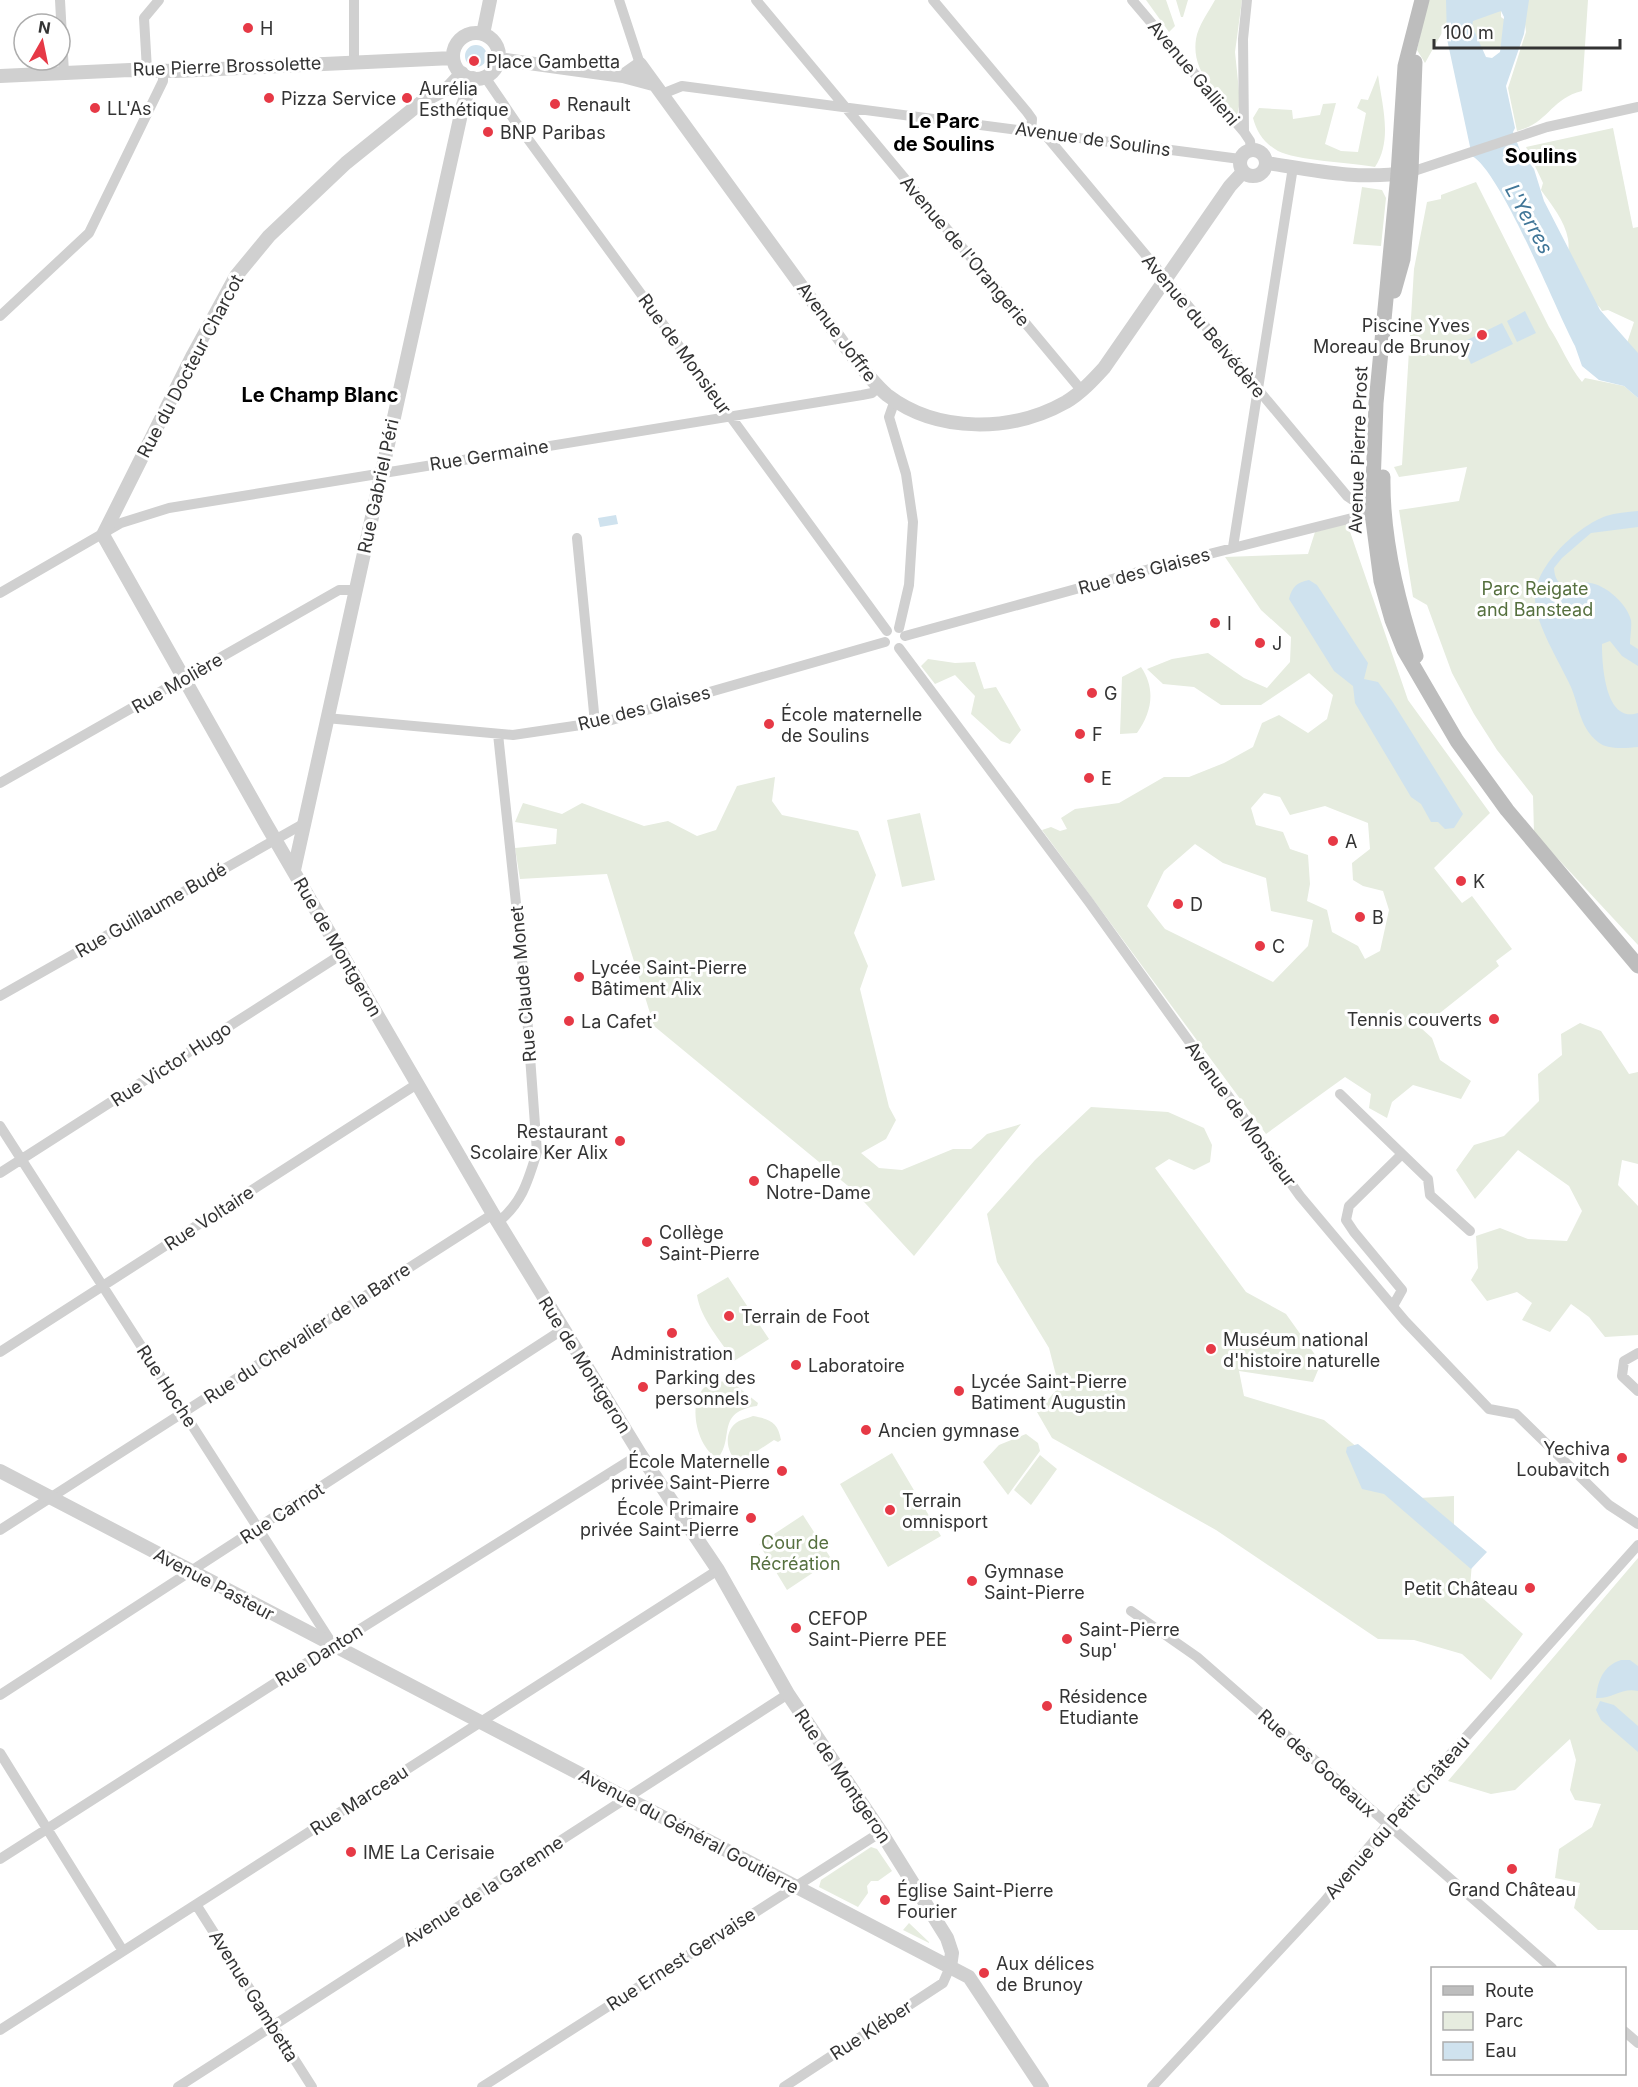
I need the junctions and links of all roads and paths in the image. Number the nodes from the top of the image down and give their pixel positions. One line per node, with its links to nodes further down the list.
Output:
1 (60, 0): 18 (street)
2 (159, 0): 16 (street)
3 (354, 0): 14 (street)
4 (490, 0): 11 (street)
5 (619, 0): 15 (street)
6 (756, 0): 23 (street, Avenue de l'Orangerie)
7 (933, 0): 25 (street)
8 (1132, 0): 27 (street, Avenue Gallieni)
9 (1247, 0): 27 (street)
10 (1422, 0): 32 (main road, Avenue Pierre Prost)
11 (483, 34): 12 (street); 13 (street)
12 (453, 58): 14 (street, Rue Pierre Brossolette); 20 (street)
13 (499, 59): 20 (street); 21 (street)
14 (354, 61): 17 (street, Rue Pierre Brossolette)
15 (640, 64): 21 (street); 22 (street, Avenue Joffre)
16 (147, 70): 17 (street, Rue Pierre Brossolette); 18 (street, Rue Pierre Brossolette)
17 (163, 71): 34 (street)
18 (64, 74): 19 (street, Rue Pierre Brossolette)
19 (0, 76)
20 (473, 76): 39 (street, Rue de Monsieur); 40 (street, Rue Gabriel Péri); 42 (street, Rue du Docteur Charcot)
21 (623, 76): 22 (street)
22 (657, 89): 23 (street, Avenue de Soulins); 35 (street, Avenue Joffre)
23 (845, 106): 25 (street, Avenue de Soulins); 36 (street, Avenue de l'Orangerie)
24 (1638, 107): 32 (street)
25 (1031, 131): 26 (street, Avenue de Soulins)
26 (1043, 132): 30 (street, Avenue de Soulins); 33 (street, Avenue du Belvédère)
27 (1244, 132): 28 (street, Avenue Gallieni)
28 (1251, 149): 29 (street); 30 (street)
29 (1267, 163): 30 (street); 31 (street)
30 (1242, 166): 33 (street, Avenue Joffre)
31 (1293, 167): 32 (street); 37 (street)
32 (1404, 173): 41 (main road, Avenue Pierre Prost)
33 (1164, 280): 36 (street, Avenue Joffre); 37 (street, Avenue du Belvédère)
34 (0, 316)
35 (879, 387): 38 (street, Avenue Joffre); 39 (street, Rue Germaine)
36 (1082, 390): 38 (street, Avenue Joffre)
37 (1260, 391): 41 (street, Avenue du Belvédère); 44 (street)
38 (895, 400): 48 (street)
39 (731, 417): 40 (street, Rue Germaine); 47 (street, Rue de Monsieur)
40 (381, 473): 42 (street, Rue Germaine); 45 (street, Rue Gabriel Péri)
41 (1378, 511): 44 (street, Rue des Glaises); 60 (main road, Avenue Pierre Prost)
42 (103, 535): 46 (street, Rue Germaine); 51 (street, Rue de Montgeron)
43 (577, 538): 53 (street)
44 (1233, 547): 48 (street, Rue des Glaises)
45 (355, 590): 51 (street, Rue Molière); 52 (street, Rue Gabriel Péri)
46 (0, 593)
47 (887, 631): 48 (street); 49 (street)
48 (902, 632): 50 (street)
49 (885, 642): 50 (street); 53 (street, Rue des Glaises)
50 (899, 648): 71 (street, Avenue de Monsieur)
51 (184, 679): 55 (street, Rue Molière); 57 (street, Rue de Montgeron)
52 (326, 718): 54 (street, Rue des Glaises); 56 (street, Rue Gabriel Péri)
53 (595, 723): 54 (street, Rue des Glaises)
54 (498, 734): 68 (street, Rue Claude Monet)
55 (0, 783)
56 (303, 824): 57 (street, Rue Guillaume Budé); 58 (street, Rue de Montgeron)
57 (276, 840): 58 (street, Rue de Montgeron); 61 (street, Rue Guillaume Budé)
58 (294, 870): 59 (street, Rue de Montgeron)
59 (342, 954): 62 (street, Rue de Montgeron); 66 (street, Rue Victor Hugo)
60 (1638, 966)
61 (0, 996)
62 (417, 1084): 68 (street, Rue de Montgeron); 70 (street, Rue Voltaire)
63 (1340, 1094): 65 (street)
64 (0, 1126): 66 (street, Rue Hoche)
65 (1401, 1155): 69 (street); 71 (street)
66 (22, 1159): 67 (street, Rue Victor Hugo); 70 (street, Rue Hoche)
67 (0, 1173)
68 (495, 1218): 72 (street, Rue de Montgeron); 76 (street, Rue du Chevalier de la Barre)
69 (1470, 1231)
70 (103, 1286): 73 (street, Rue Voltaire); 76 (street, Rue Hoche)
71 (1393, 1306): 80 (street, Avenue de Monsieur)
72 (562, 1330): 77 (street, Rue de Montgeron); 81 (street, Rue Carnot)
73 (0, 1352)
74 (1638, 1353): 75 (street)
75 (1638, 1391)
76 (184, 1412): 79 (street, Rue du Chevalier de la Barre); 81 (street, Rue Hoche)
77 (640, 1454): 84 (street, Rue de Montgeron); 87 (street, Rue Danton)
78 (0, 1471): 79 (street, Avenue Pasteur)
79 (51, 1498): 82 (street, Rue du Chevalier de la Barre); 85 (street, Avenue Pasteur)
80 (1638, 1524)
81 (258, 1529): 85 (street, Rue Carnot); 87 (street, Rue Hoche)
82 (0, 1530)
83 (1638, 1545): 94 (street, Avenue du Petit Château)
84 (718, 1570): 88 (street, Rue de Montgeron); 91 (street, Rue Marceau)
85 (192, 1572): 87 (street, Avenue Pasteur); 89 (street, Rue Carnot)
86 (1131, 1611): 94 (street, Rue des Godeaux)
87 (333, 1646): 90 (street, Avenue Pasteur); 95 (street, Rue Danton)
88 (788, 1694): 93 (street, Avenue de la Garenne); 96 (street, Rue de Montgeron)
89 (0, 1695)
90 (428, 1696): 91 (street, Avenue du Général Goutierre)
91 (481, 1722): 93 (street, Avenue du Général Goutierre); 99 (street, Rue Marceau)
92 (0, 1753): 95 (street)
93 (628, 1798): 98 (street, Avenue du Général Goutierre); 103 (street, Avenue de la Garenne)
94 (1387, 1825): 102 (street, Rue des Godeaux); 112 (street, Avenue du Petit Château)
95 (48, 1829): 97 (street, Rue Danton); 100 (street)
96 (881, 1832): 98 (street, Rue Ernest Gervaise); 101 (street, Rue de Montgeron)
97 (0, 1859)
98 (794, 1887): 101 (street, Avenue du Général Goutierre); 109 (street, Rue Ernest Gervaise)
99 (197, 1906): 100 (street, Rue Marceau); 103 (street, Avenue Gambetta)
100 (123, 1951): 104 (street, Rue Marceau)
101 (950, 1967): 110 (street, Rue Kléber); 111 (street)
102 (1551, 1967)
103 (273, 2026): 107 (street, Avenue de la Garenne); 108 (street, Avenue Gambetta)
104 (0, 2030)
105 (1626, 2033): 106 (street)
106 (1638, 2043)
107 (178, 2087)
108 (312, 2087)
109 (482, 2087)
110 (784, 2087)
111 (1042, 2087)
112 (1152, 2087)

